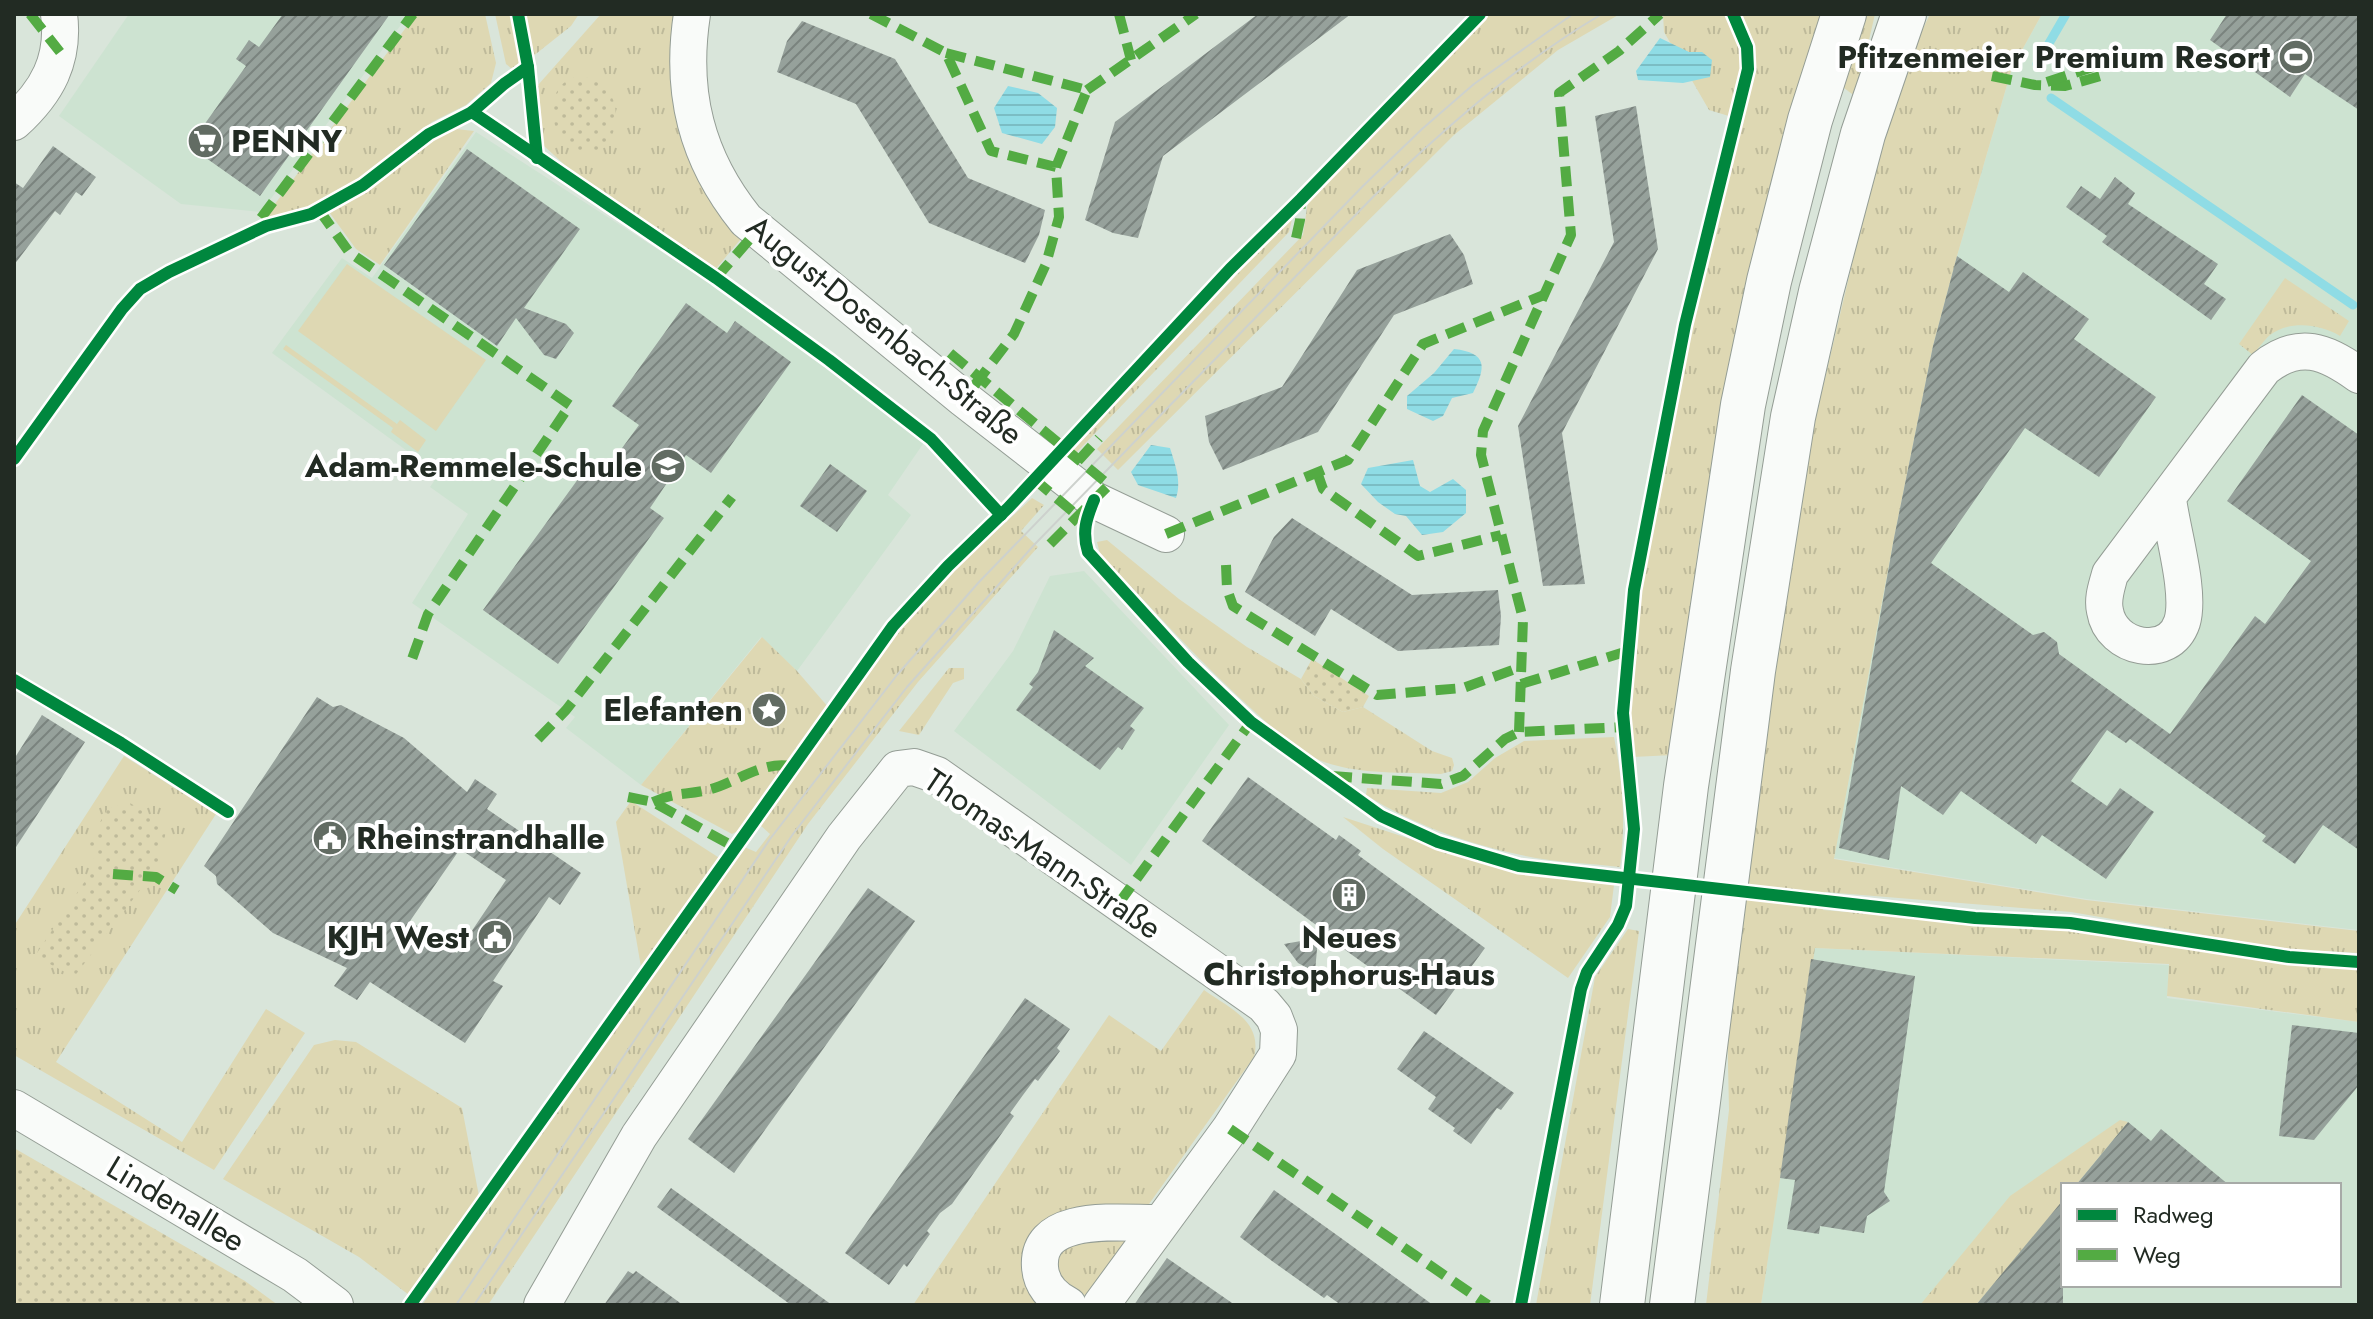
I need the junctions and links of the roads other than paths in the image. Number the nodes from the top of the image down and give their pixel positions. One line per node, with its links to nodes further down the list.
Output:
1 (59, 14): 5 (street)
2 (692, 14): 8 (street, August-Dosenbach-Straße)
3 (1844, 14): 15 (highway)
4 (1904, 14): 16 (highway)
5 (14, 122)
6 (2359, 375): 7 (street)
7 (2168, 499)
8 (1166, 534)
9 (14, 1108): 11 (street, Lindenallee)
10 (1159, 1223): 12 (street, Thomas-Mann-Straße); 13 (street); 14 (street, Thomas-Mann-Straße)
11 (335, 1305)
12 (542, 1305)
13 (1068, 1305)
14 (1101, 1305)
15 (1622, 1305)
16 (1672, 1305)

